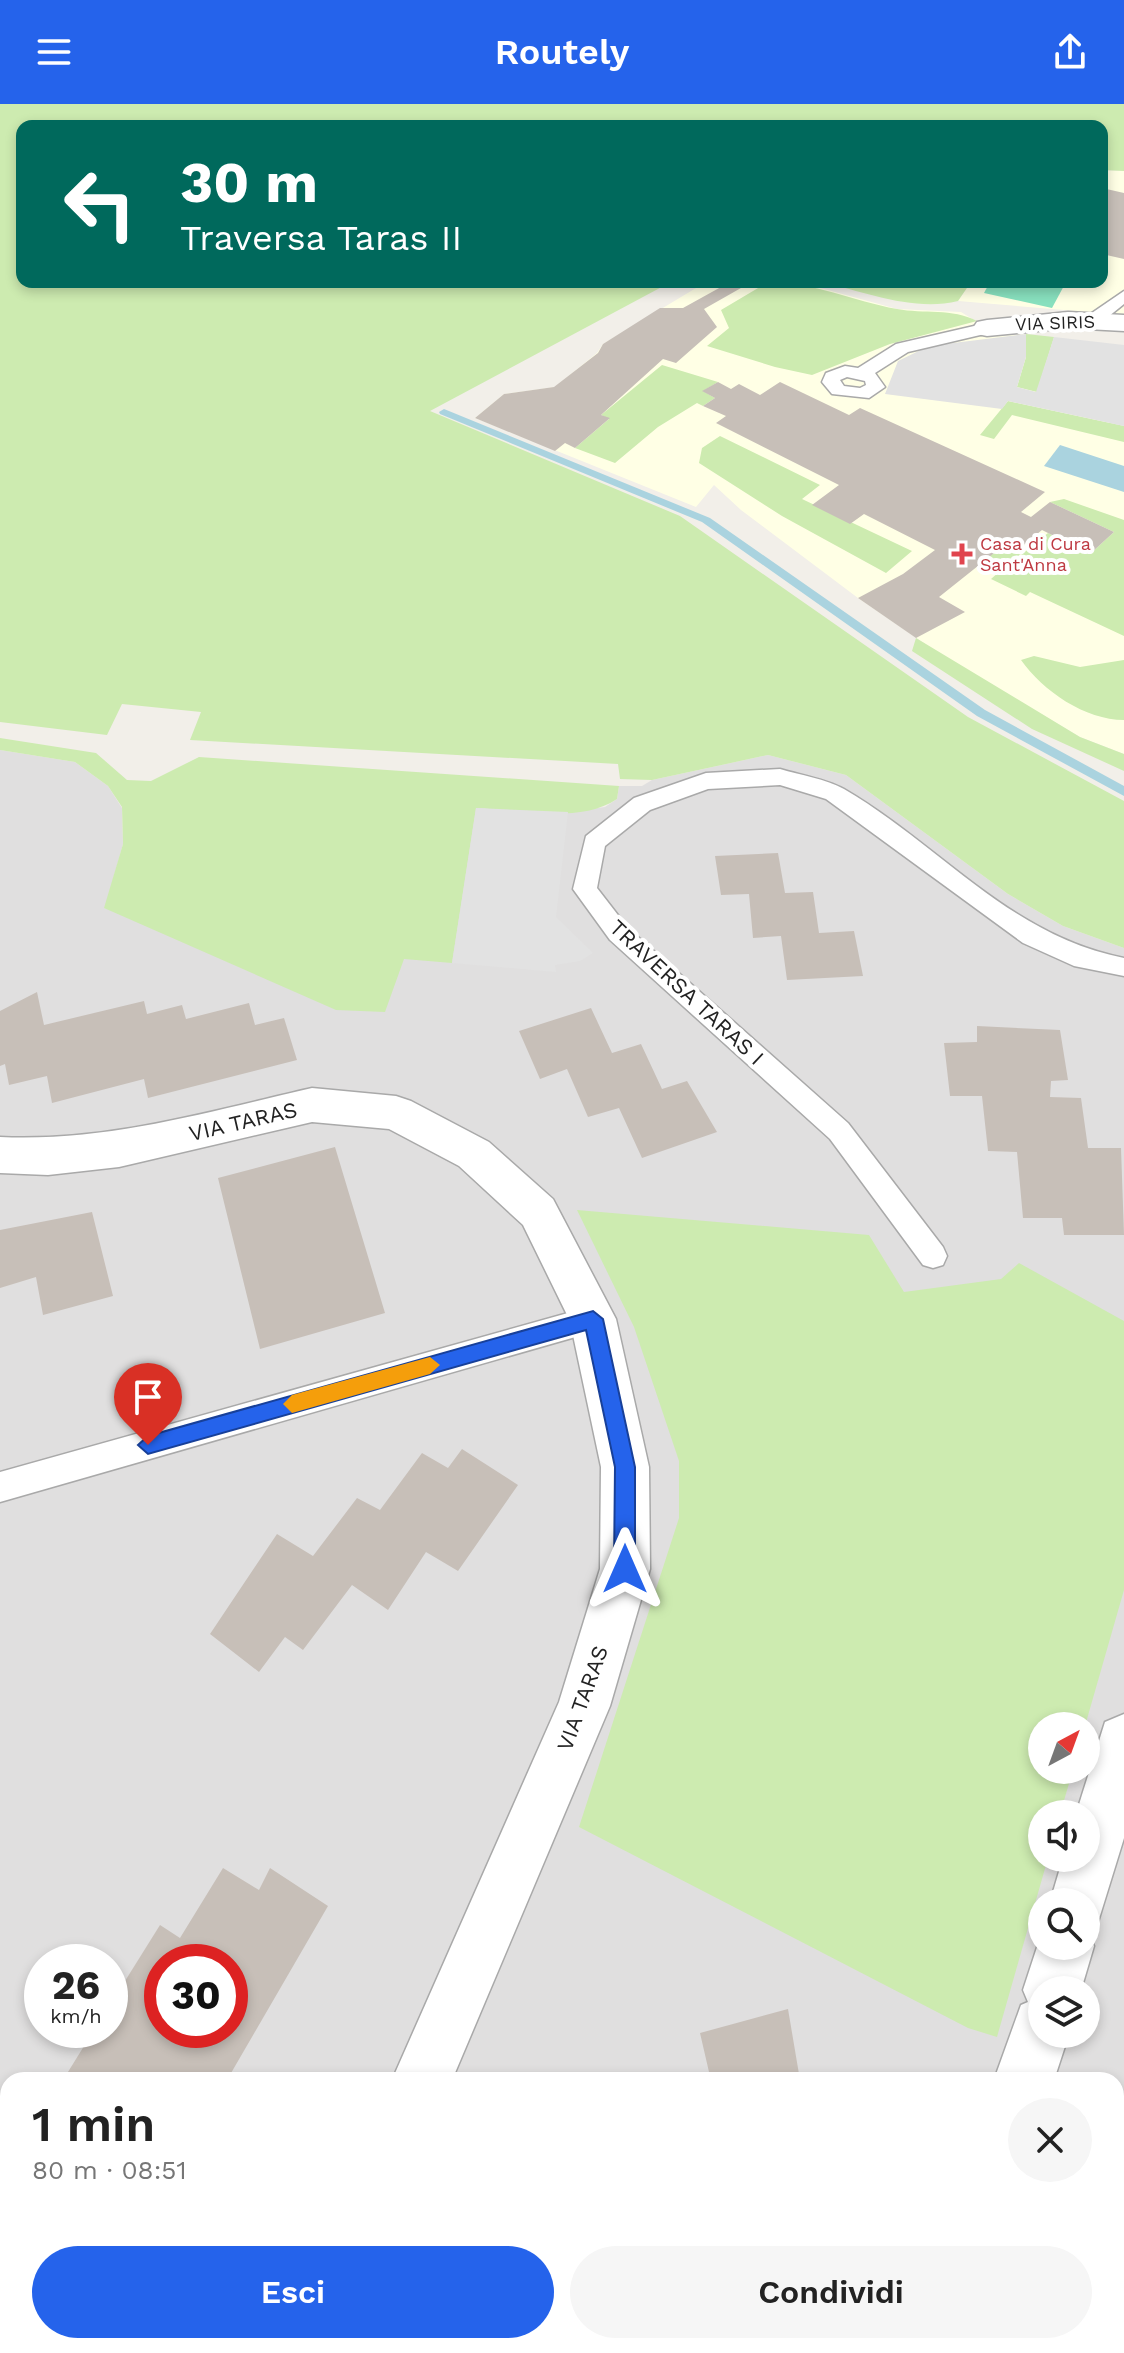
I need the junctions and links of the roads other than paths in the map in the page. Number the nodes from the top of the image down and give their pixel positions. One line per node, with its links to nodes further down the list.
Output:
1 (1124, 296): 2 (lane)
2 (1092, 321): 3 (street, VIA SIRIS); 4 (street, VIA SIRIS)
3 (1124, 323)
4 (987, 328): 5 (lane)
5 (864, 372)
6 (1124, 967): 8 (lane, TRAVERSA TARAS I)
7 (0, 1155): 9 (street, VIA TARAS)
8 (933, 1256)
9 (593, 1319): 10 (lane); 14 (street, VIA TARAS)
10 (0, 1487)
11 (1124, 1741): 12 (street)
12 (1082, 1888)
13 (1035, 2048): 15 (street)
14 (425, 2072)
15 (1027, 2072)

